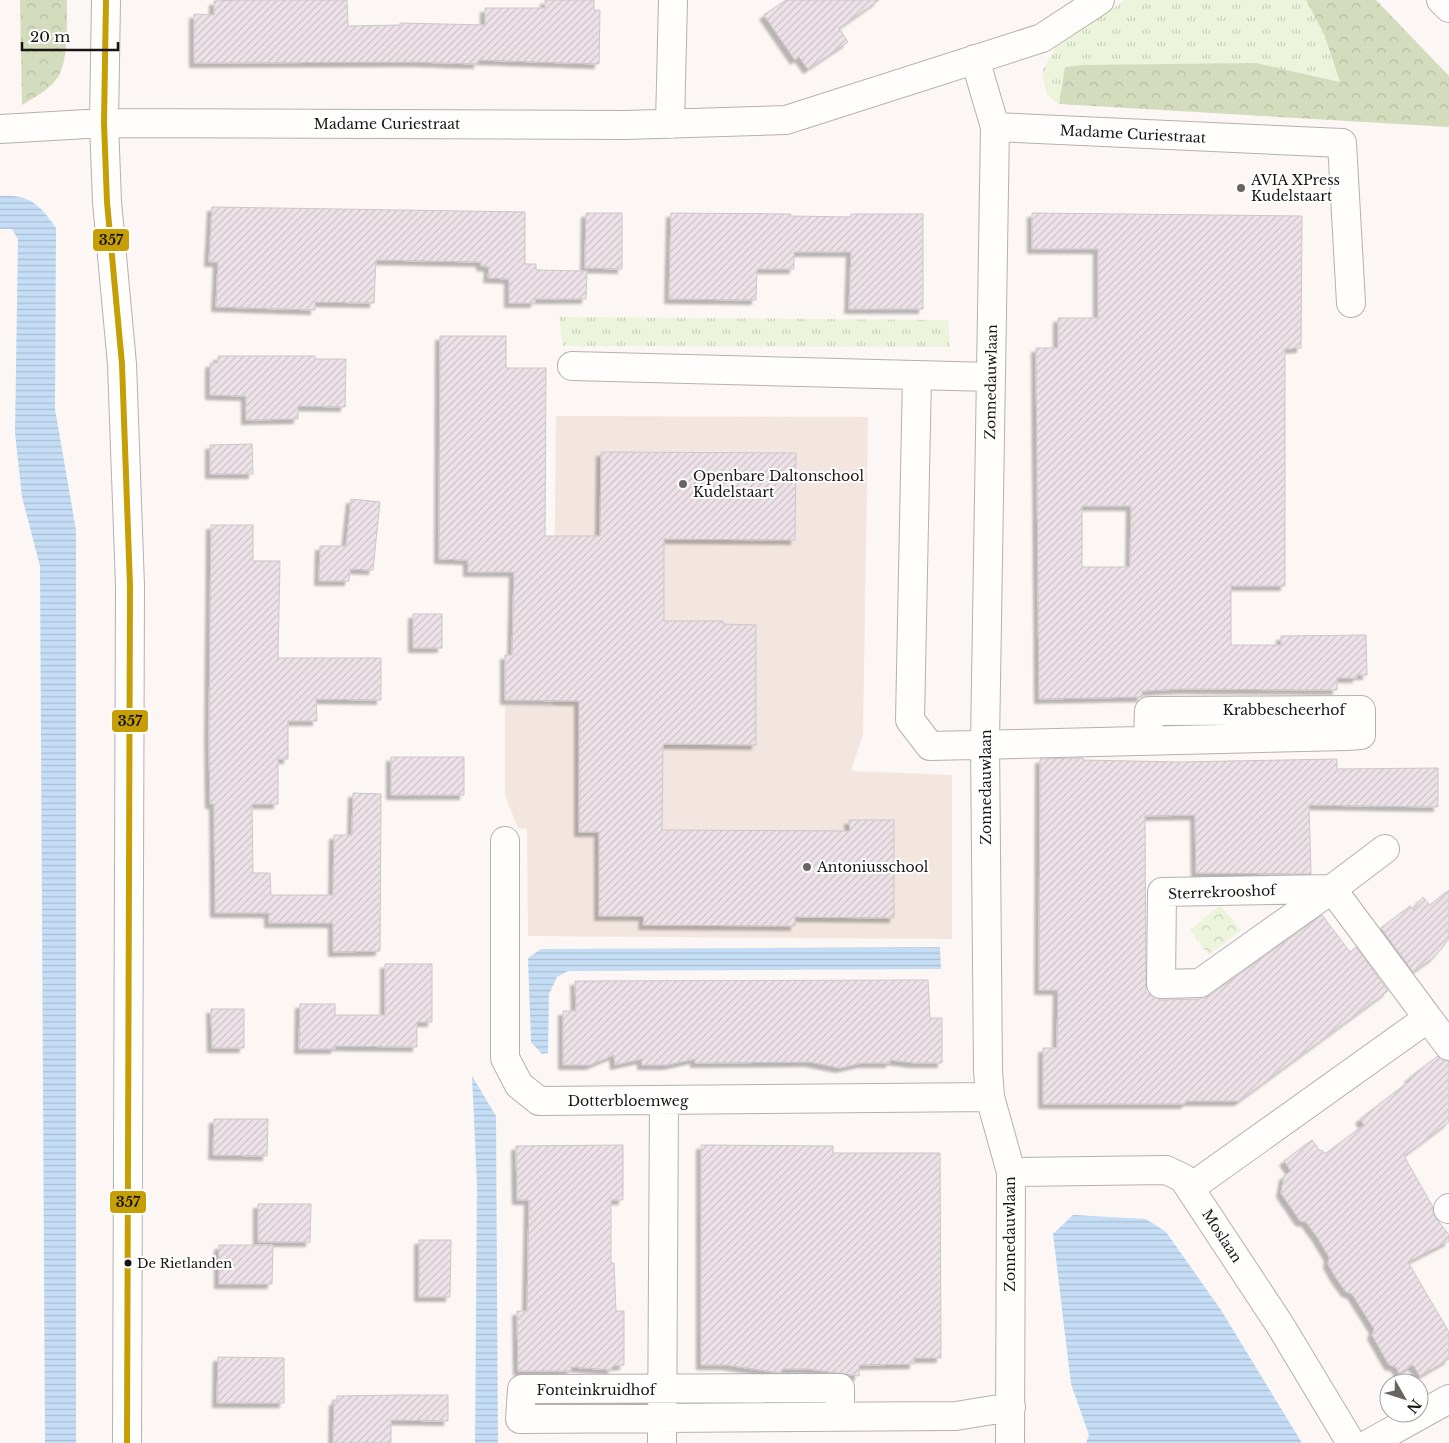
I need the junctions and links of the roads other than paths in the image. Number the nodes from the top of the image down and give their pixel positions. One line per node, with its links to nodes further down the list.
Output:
1 (106, 0): 7 (street)
2 (673, 0): 8 (street)
3 (1100, 0): 6 (street, Madame Curiestraat)
4 (1442, 0): 5 (street)
5 (1449, 8)
6 (975, 59): 8 (street, Madame Curiestraat); 9 (street)
7 (104, 123): 8 (street, Madame Curiestraat); 10 (street, Madame Curiestraat); 31 (street)
8 (670, 124)
9 (995, 127): 11 (street, Madame Curiestraat); 14 (street, Zonnedauwlaan)
10 (0, 129)
11 (1350, 303)
12 (572, 366): 13 (street)
13 (917, 374): 14 (street); 16 (street, Krabbescheerhof)
14 (991, 376): 16 (street, Zonnedauwlaan)
15 (1148, 740): 15 (street, Krabbescheerhof); 16 (street, Krabbescheerhof)
16 (985, 744): 22 (street, Zonnedauwlaan)
17 (505, 841): 23 (street, Dotterbloemweg)
18 (1385, 849): 19 (street, Sterrekrooshof)
19 (1332, 889): 19 (street, Sterrekrooshof); 20 (street)
20 (1428, 1018): 21 (street); 25 (street)
21 (1449, 1046)
22 (990, 1097): 23 (street, Dotterbloemweg); 24 (street, Zonnedauwlaan)
23 (664, 1102): 26 (street, Fonteinkruidhof)
24 (1011, 1172): 25 (street, Moslaan); 28 (street, Zonnedauwlaan)
25 (1190, 1188): 33 (street, Moslaan)
26 (662, 1390): 29 (street, Fonteinkruidhof); 30 (street, Fonteinkruidhof); 30 (street, Fonteinkruidhof)
27 (1449, 1399): 34 (street)
28 (1010, 1407): 29 (street, Fonteinkruidhof); 32 (street, Zonnedauwlaan)
29 (840, 1416): 30 (street, Fonteinkruidhof)
30 (662, 1431)
31 (127, 1443)
32 (1010, 1443)
33 (1351, 1443)
34 (1370, 1443)

